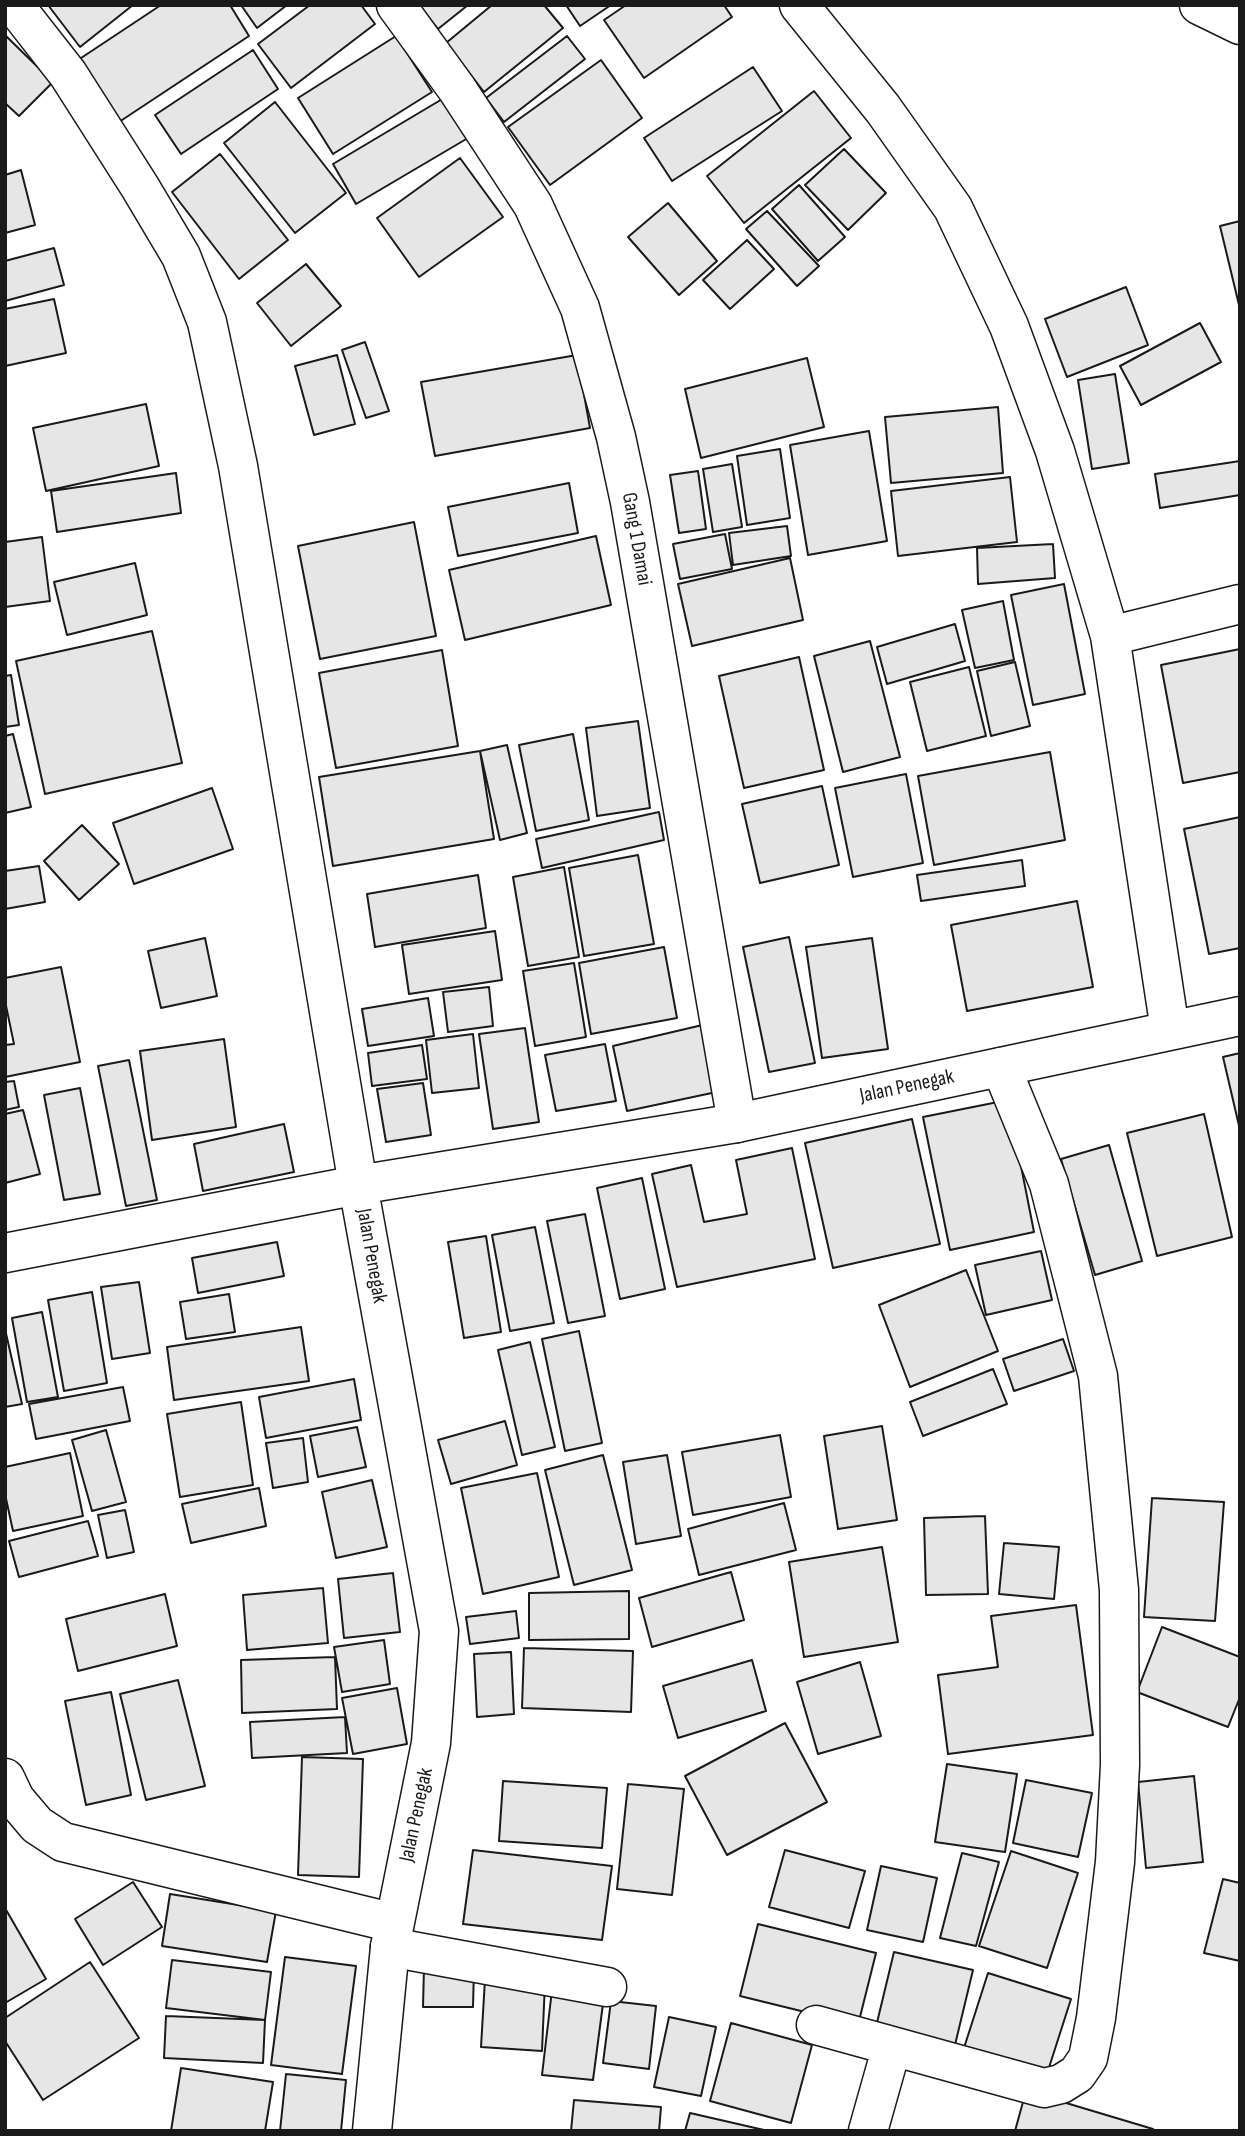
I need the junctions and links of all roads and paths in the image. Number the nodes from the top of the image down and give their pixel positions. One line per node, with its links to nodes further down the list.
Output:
1 (14, 5): 12 (street)
2 (396, 5): 11 (street, Gang 1 Damai)
3 (799, 5): 7 (street)
4 (1199, 5): 5 (street)
5 (1240, 25)
6 (1240, 604): 7 (street)
7 (1110, 636): 9 (street)
8 (1240, 1016): 9 (street, Jalan Penegak)
9 (1170, 1030): 10 (street, Jalan Penegak)
10 (1001, 1067): 11 (street, Jalan Penegak); 18 (street)
11 (737, 1124): 12 (street, Jalan Penegak)
12 (358, 1185): 13 (street); 15 (street, Jalan Penegak)
13 (5, 1253)
14 (5, 1778): 15 (street)
15 (392, 1935): 16 (street); 19 (street, Jalan Penegak)
16 (607, 1987)
17 (816, 2025): 18 (street)
18 (892, 2046): 20 (street)
19 (372, 2131)
20 (868, 2131)

